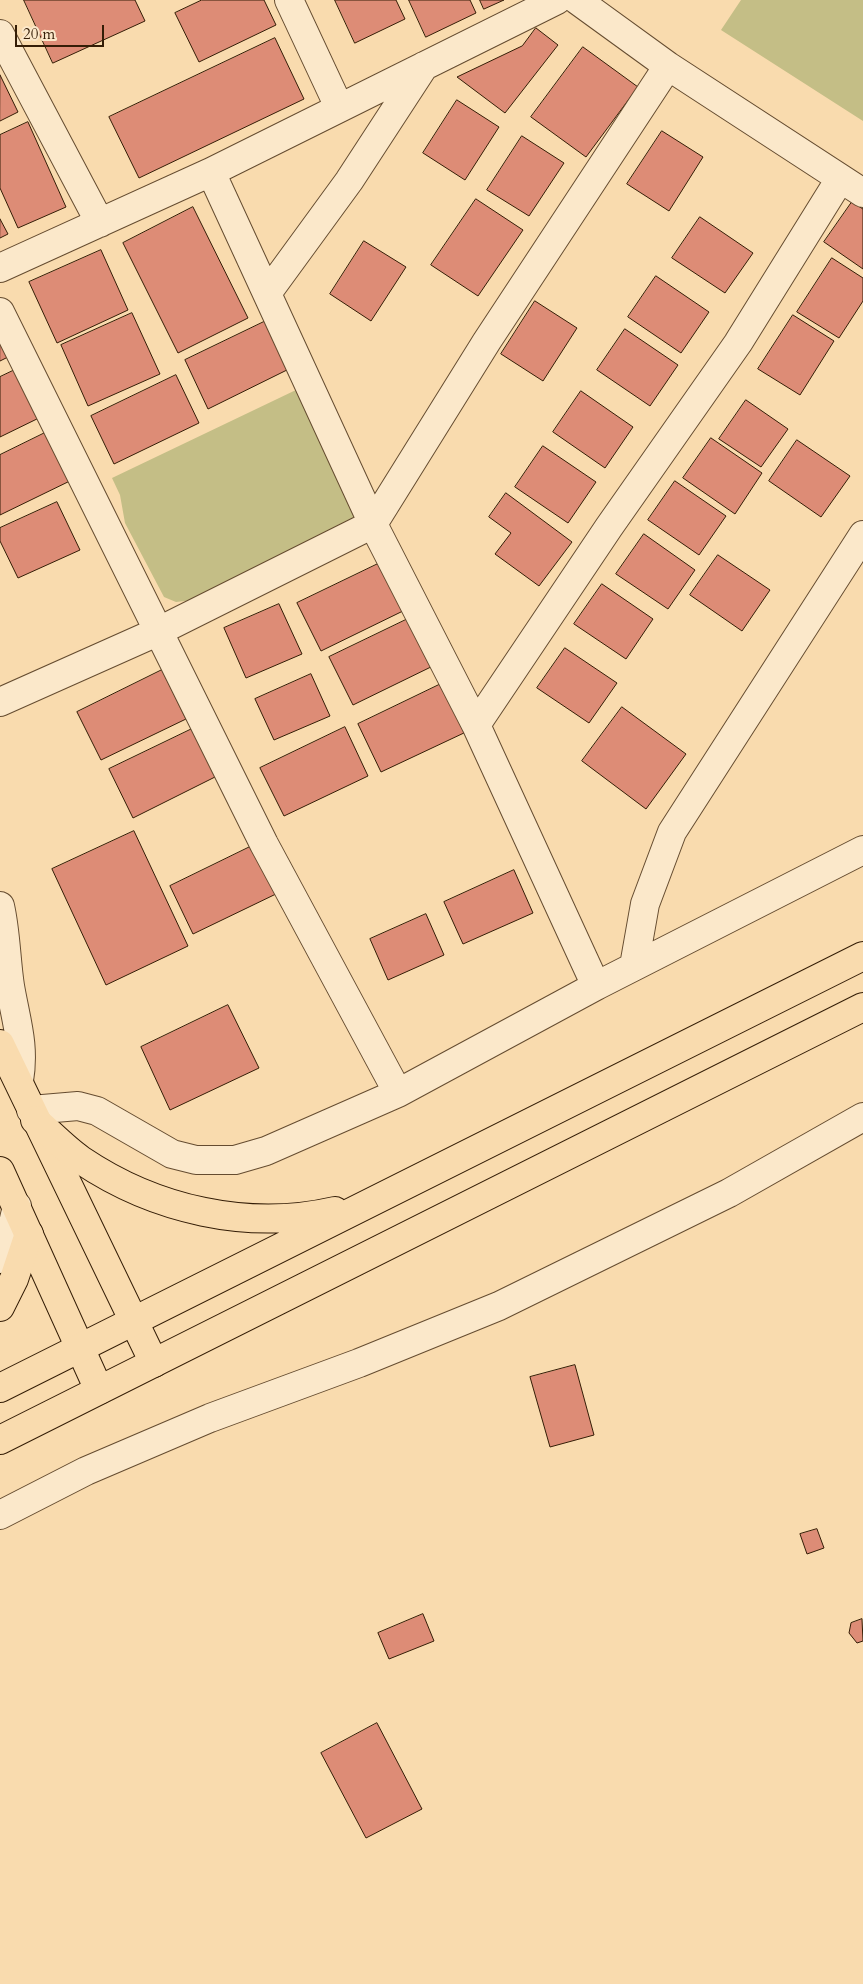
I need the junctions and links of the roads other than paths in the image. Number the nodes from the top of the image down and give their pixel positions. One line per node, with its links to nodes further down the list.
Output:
1 (289, 0): 7 (street)
2 (557, 0): 5 (street)
3 (577, 0): 6 (street)
4 (0, 34): 11 (street)
5 (424, 66): 7 (street); 13 (street)
6 (668, 66): 9 (street); 15 (street)
7 (339, 107): 8 (street)
8 (211, 172): 11 (street); 13 (street)
9 (840, 180): 10 (street); 19 (street)
10 (863, 193)
11 (100, 223): 12 (street)
12 (0, 268)
13 (268, 292): 15 (street)
14 (0, 312): 17 (street)
15 (373, 524): 17 (street); 19 (street)
16 (863, 535): 23 (street)
17 (157, 632): 18 (street); 28 (street)
18 (0, 702)
19 (476, 725): 24 (street)
20 (863, 850): 23 (street)
21 (0, 906): 27 (street)
22 (863, 956): 32 (main road)
23 (634, 966): 24 (street)
24 (596, 986): 28 (street)
25 (863, 1007): 39 (main road)
26 (0, 1044): 27 (main road)
27 (19, 1081): 29 (main road)
28 (398, 1093): 29 (street)
29 (33, 1115): 32 (main road); 37 (main road)
30 (863, 1117): 43 (street)
31 (0, 1171): 33 (main road)
32 (369, 1203): 37 (main road)
33 (17, 1206): 34 (main road); 35 (street)
34 (29, 1234): 36 (main road); 38 (main road)
35 (0, 1259)
36 (0, 1307)
37 (133, 1323): 38 (main road); 39 (main road)
38 (81, 1348): 40 (main road); 41 (main road)
39 (154, 1363): 41 (main road)
40 (0, 1388)
41 (100, 1390): 42 (main road)
42 (0, 1440)
43 (0, 1515)

